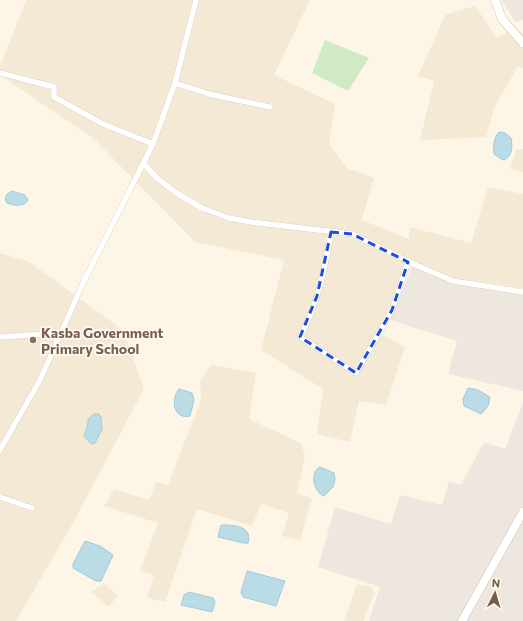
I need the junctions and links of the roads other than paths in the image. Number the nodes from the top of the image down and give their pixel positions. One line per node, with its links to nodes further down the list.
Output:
1 (196, 0): 5 (street)
2 (495, 0): 3 (main road)
3 (523, 43)
4 (0, 73): 7 (street)
5 (175, 83): 6 (street); 7 (street)
6 (270, 107)
7 (153, 144): 8 (street)
8 (144, 164): 9 (street); 12 (street)
9 (331, 232): 10 (street); 10 (street)
10 (408, 262): 11 (street)
11 (523, 292)
12 (62, 333): 13 (street); 14 (street)
13 (0, 337)
14 (0, 450)
15 (0, 497): 16 (street)
16 (32, 508)
17 (523, 512): 18 (main road)
18 (462, 621)

